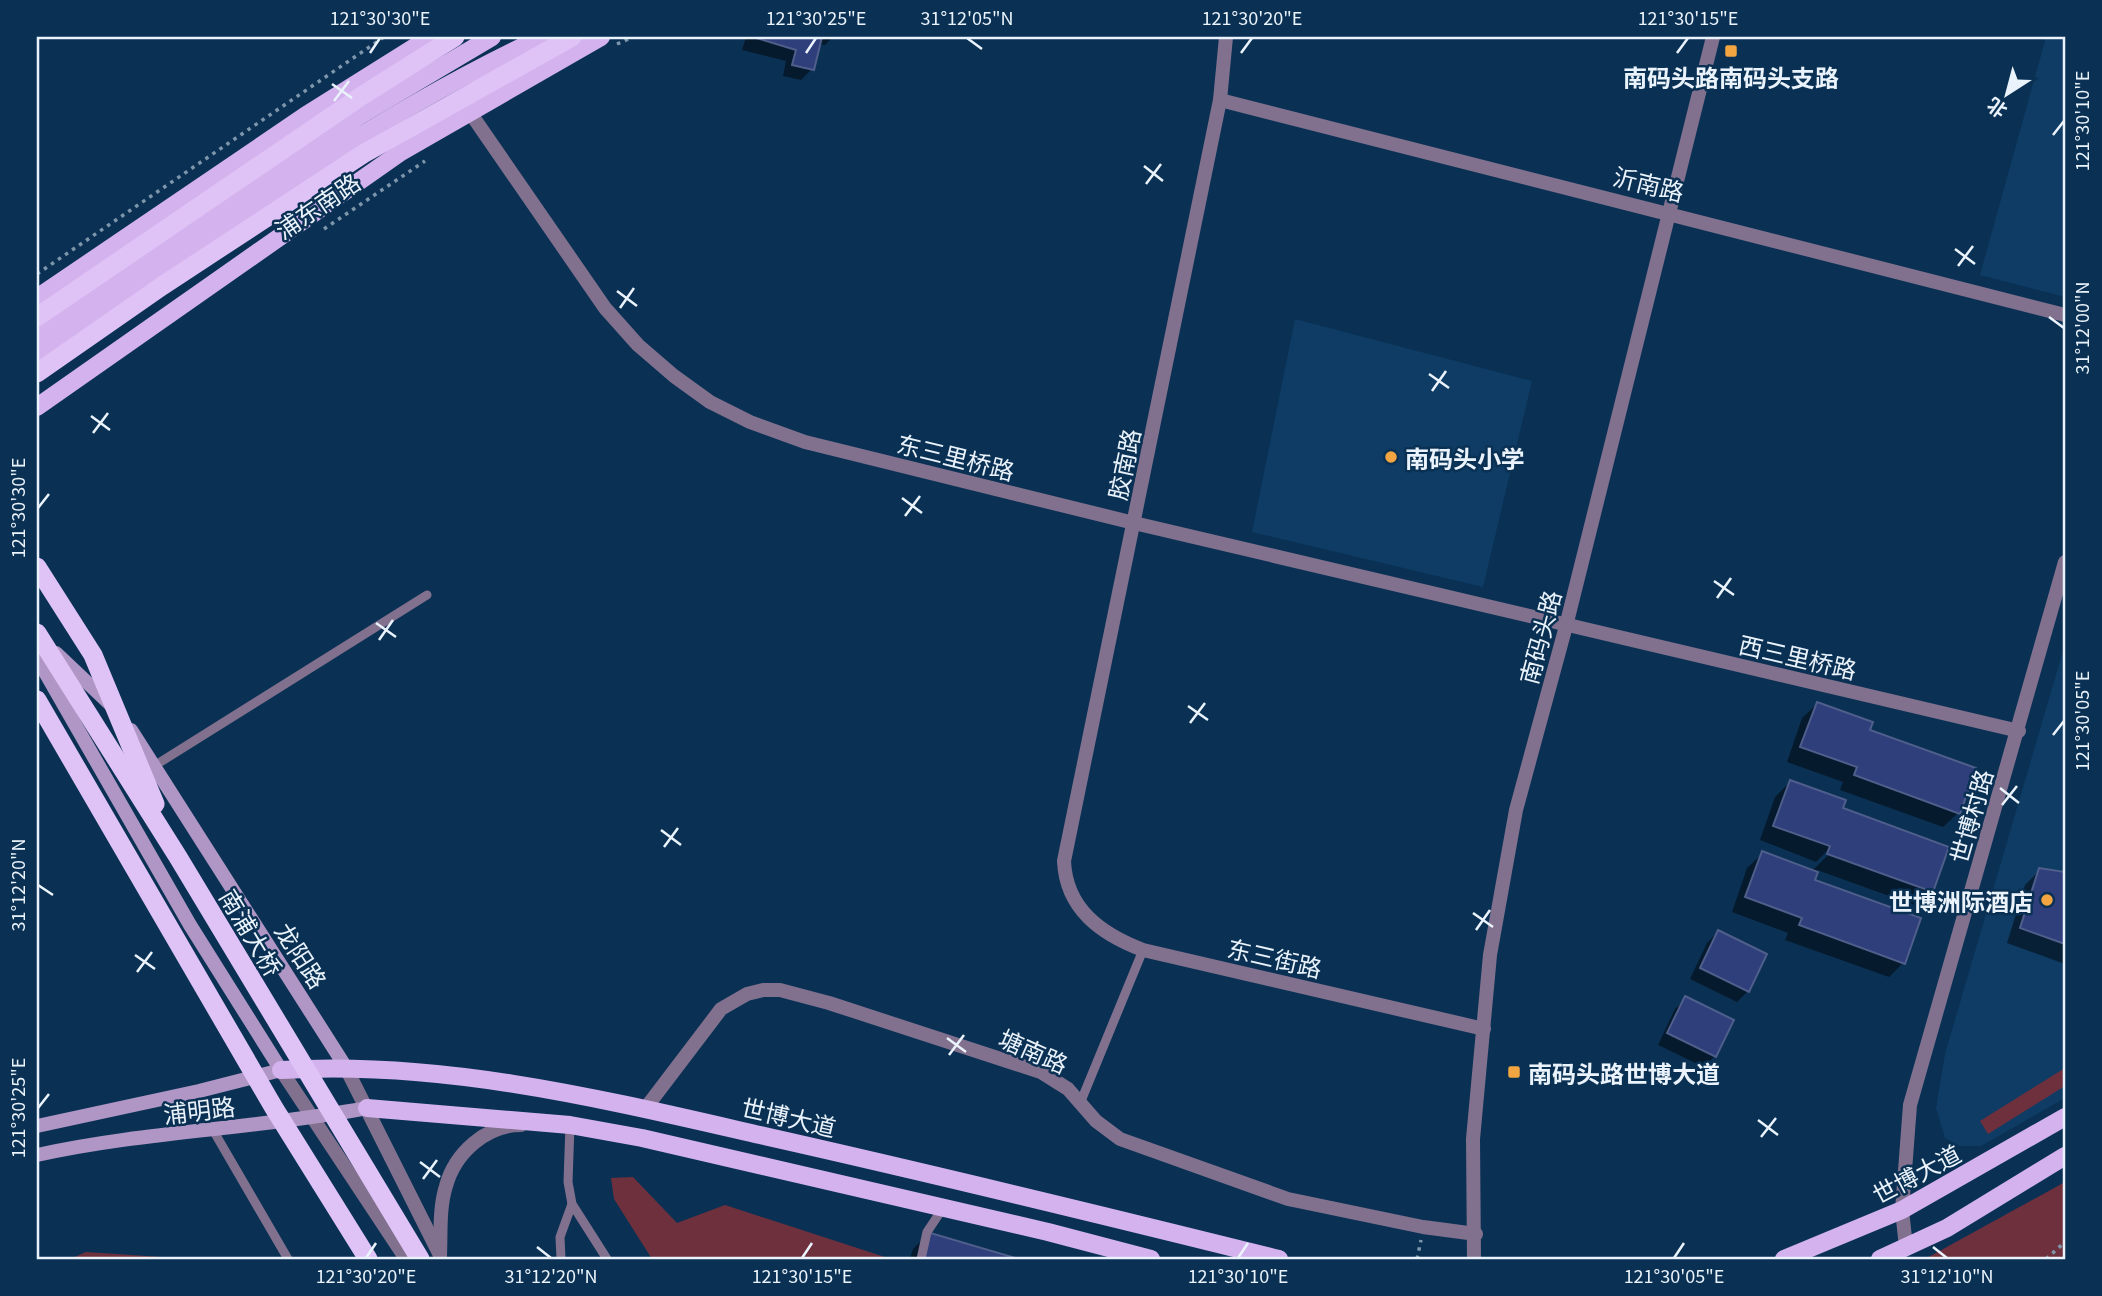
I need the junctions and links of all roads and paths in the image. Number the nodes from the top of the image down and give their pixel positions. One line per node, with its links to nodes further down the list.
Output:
1 (384, 37): 16 (path)
2 (455, 37): 19 (highway)
3 (492, 37): 20 (main road, 浦东南路)
4 (543, 37): 21 (main road, 浦东南路)
5 (572, 37): 22 (highway)
6 (633, 37): 10 (path)
7 (1226, 37): 11 (street, 胶南路)
8 (1713, 37): 14 (street, 南码头路)
9 (424, 39): 17 (main road)
10 (605, 42): 12 (main road, 浦东南路)
11 (1220, 100): 14 (street, 沂南路); 24 (street, 胶南路)
12 (469, 111): 23 (main road, 浦东南路); 24 (street, 东三里桥路)
13 (432, 155): 15 (path, 浦东南路)
14 (1672, 212): 18 (street, 沂南路); 28 (street, 南码头路)
15 (319, 233)
16 (37, 274)
17 (37, 299)
18 (2065, 315)
19 (37, 317)
20 (37, 336)
21 (37, 356)
22 (37, 373)
23 (37, 407)
24 (1134, 523): 28 (street, 东三里桥路); 35 (street, 胶南路)
25 (2065, 562): 32 (street, 世博村路)
26 (37, 566): 34 (highway, bridge)
27 (427, 595): 33 (lane)
28 (1566, 626): 32 (street, 西三里桥路); 37 (street, 南码头路)
29 (37, 634): 33 (main road, 龙阳路); 34 (highway, 南浦大桥, bridge)
30 (37, 659): 39 (main road)
31 (37, 700): 58 (highway, bridge)
32 (2019, 731): 52 (street, 世博村路)
33 (154, 766): 38 (main road, 龙阳路)
34 (178, 857): 60 (highway, 南浦大桥, bridge)
35 (1072, 898): 36 (street, 东三街路)
36 (1143, 950): 37 (street, 东三街路); 40 (lane)
37 (1484, 1029): 53 (street, 南码头路)
38 (345, 1066): 39 (main road, 世博大道); 41 (street, 龙阳路); 42 (main road, 世博大道)
39 (281, 1070): 44 (street); 46 (main road, 浦明路)
40 (1081, 1101): 42 (street, 塘南路); 53 (street, 塘南路)
41 (367, 1108): 44 (main road, 浦明路); 45 (main road); 56 (street, 龙阳路)
42 (645, 1109): 65 (main road, 世博大道)
43 (2065, 1117): 52 (main road, 世博大道)
44 (313, 1118): 47 (main road, 浦明路); 59 (street)
45 (570, 1125): 50 (lane); 51 (main road); 56 (street)
46 (37, 1126)
47 (213, 1130): 48 (main road, 浦明路); 57 (lane)
48 (37, 1155)
49 (2065, 1156): 55 (main road)
50 (572, 1204): 61 (lane); 62 (lane)
51 (943, 1208): 63 (lane); 64 (main road)
52 (1902, 1210): 55 (street, 世博村路); 67 (main road, 世博大道)
53 (1476, 1234): 66 (street, 南码头路)
54 (2065, 1242): 69 (path)
55 (1906, 1247): 68 (main road)
56 (440, 1258)
57 (288, 1259)
58 (368, 1259)
59 (406, 1259)
60 (420, 1259)
61 (561, 1259)
62 (607, 1259)
63 (921, 1259)
64 (1151, 1259)
65 (1279, 1259)
66 (1474, 1259)
67 (1784, 1259)
68 (1880, 1259)
69 (2046, 1259)

